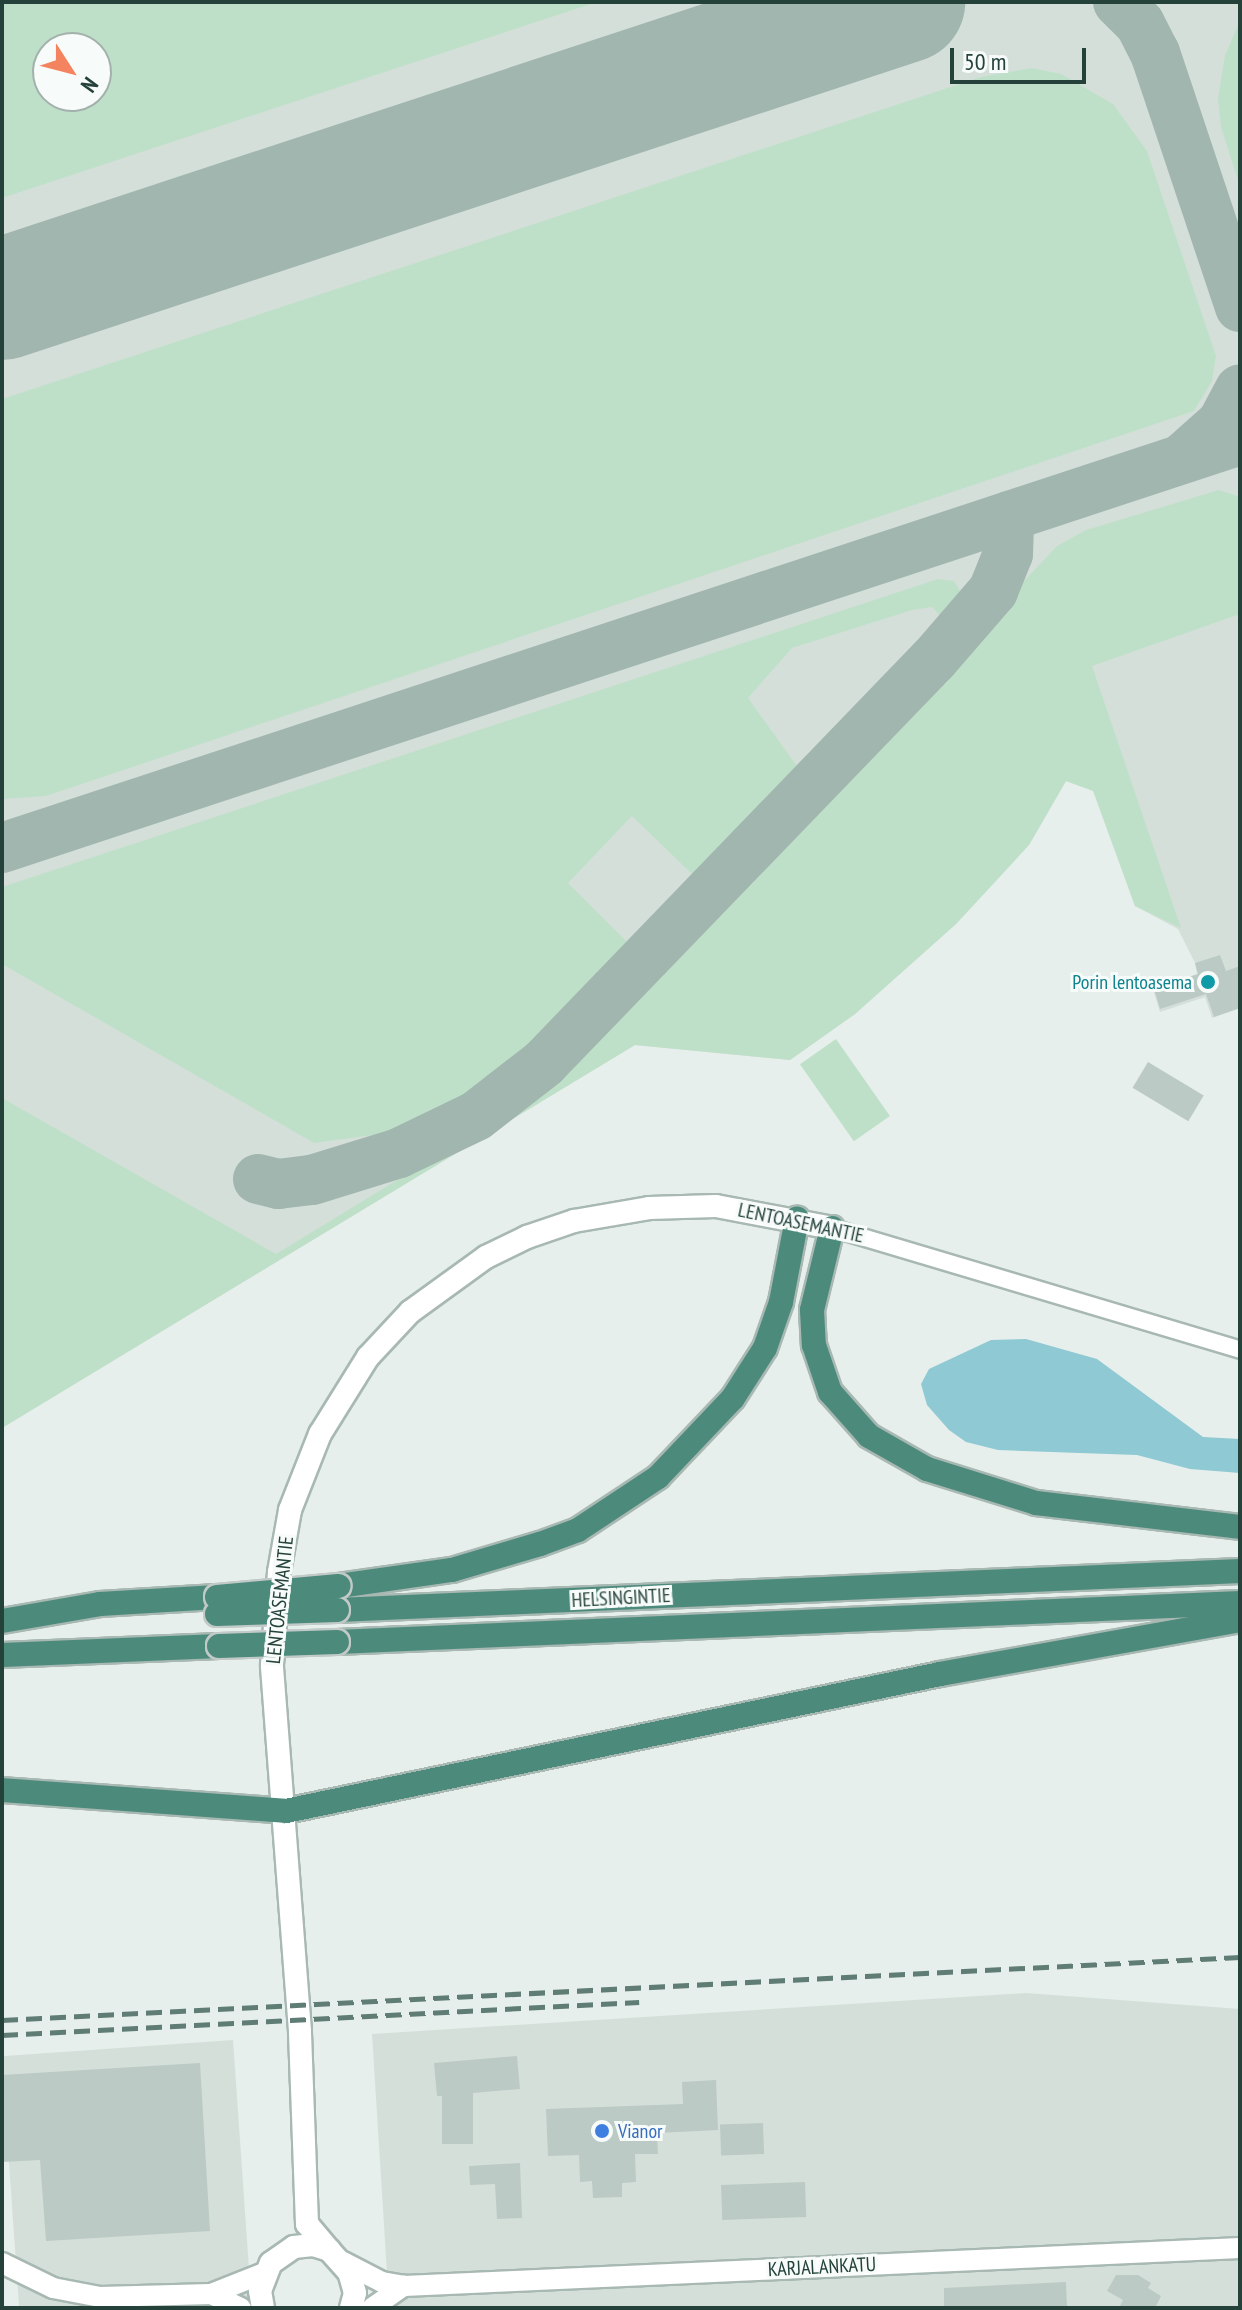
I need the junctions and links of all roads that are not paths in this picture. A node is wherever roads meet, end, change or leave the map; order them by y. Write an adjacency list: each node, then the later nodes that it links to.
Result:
1 (797, 1219): 2 (main road, LENTOASEMANTIE); 7 (highway, bridge); 12 (main road, LENTOASEMANTIE)
2 (832, 1228): 3 (street, LENTOASEMANTIE); 4 (highway)
3 (1240, 1350)
4 (1240, 1527)
5 (1240, 1571): 7 (highway, HELSINGINTIE, bridge)
6 (1240, 1603): 10 (highway, HELSINGINTIE, bridge)
7 (217, 1605): 9 (highway, HELSINGINTIE)
8 (1240, 1620): 12 (highway)
9 (2, 1622)
10 (2, 1655)
11 (2, 1790): 12 (highway)
12 (286, 1811): 13 (main road, LENTOASEMANTIE)
13 (307, 2224): 15 (main road); 16 (main road)
14 (1240, 2248): 19 (street, KARJALANKATU)
15 (280, 2254): 16 (main road); 18 (main road)
16 (336, 2256): 19 (street, KARJALANKATU); 23 (main road)
17 (2, 2263): 20 (street)
18 (264, 2273): 20 (street); 22 (main road)
19 (404, 2286): 24 (street)
20 (211, 2294): 21 (street)
21 (241, 2308)
22 (263, 2308)
23 (351, 2308)
24 (372, 2308)

